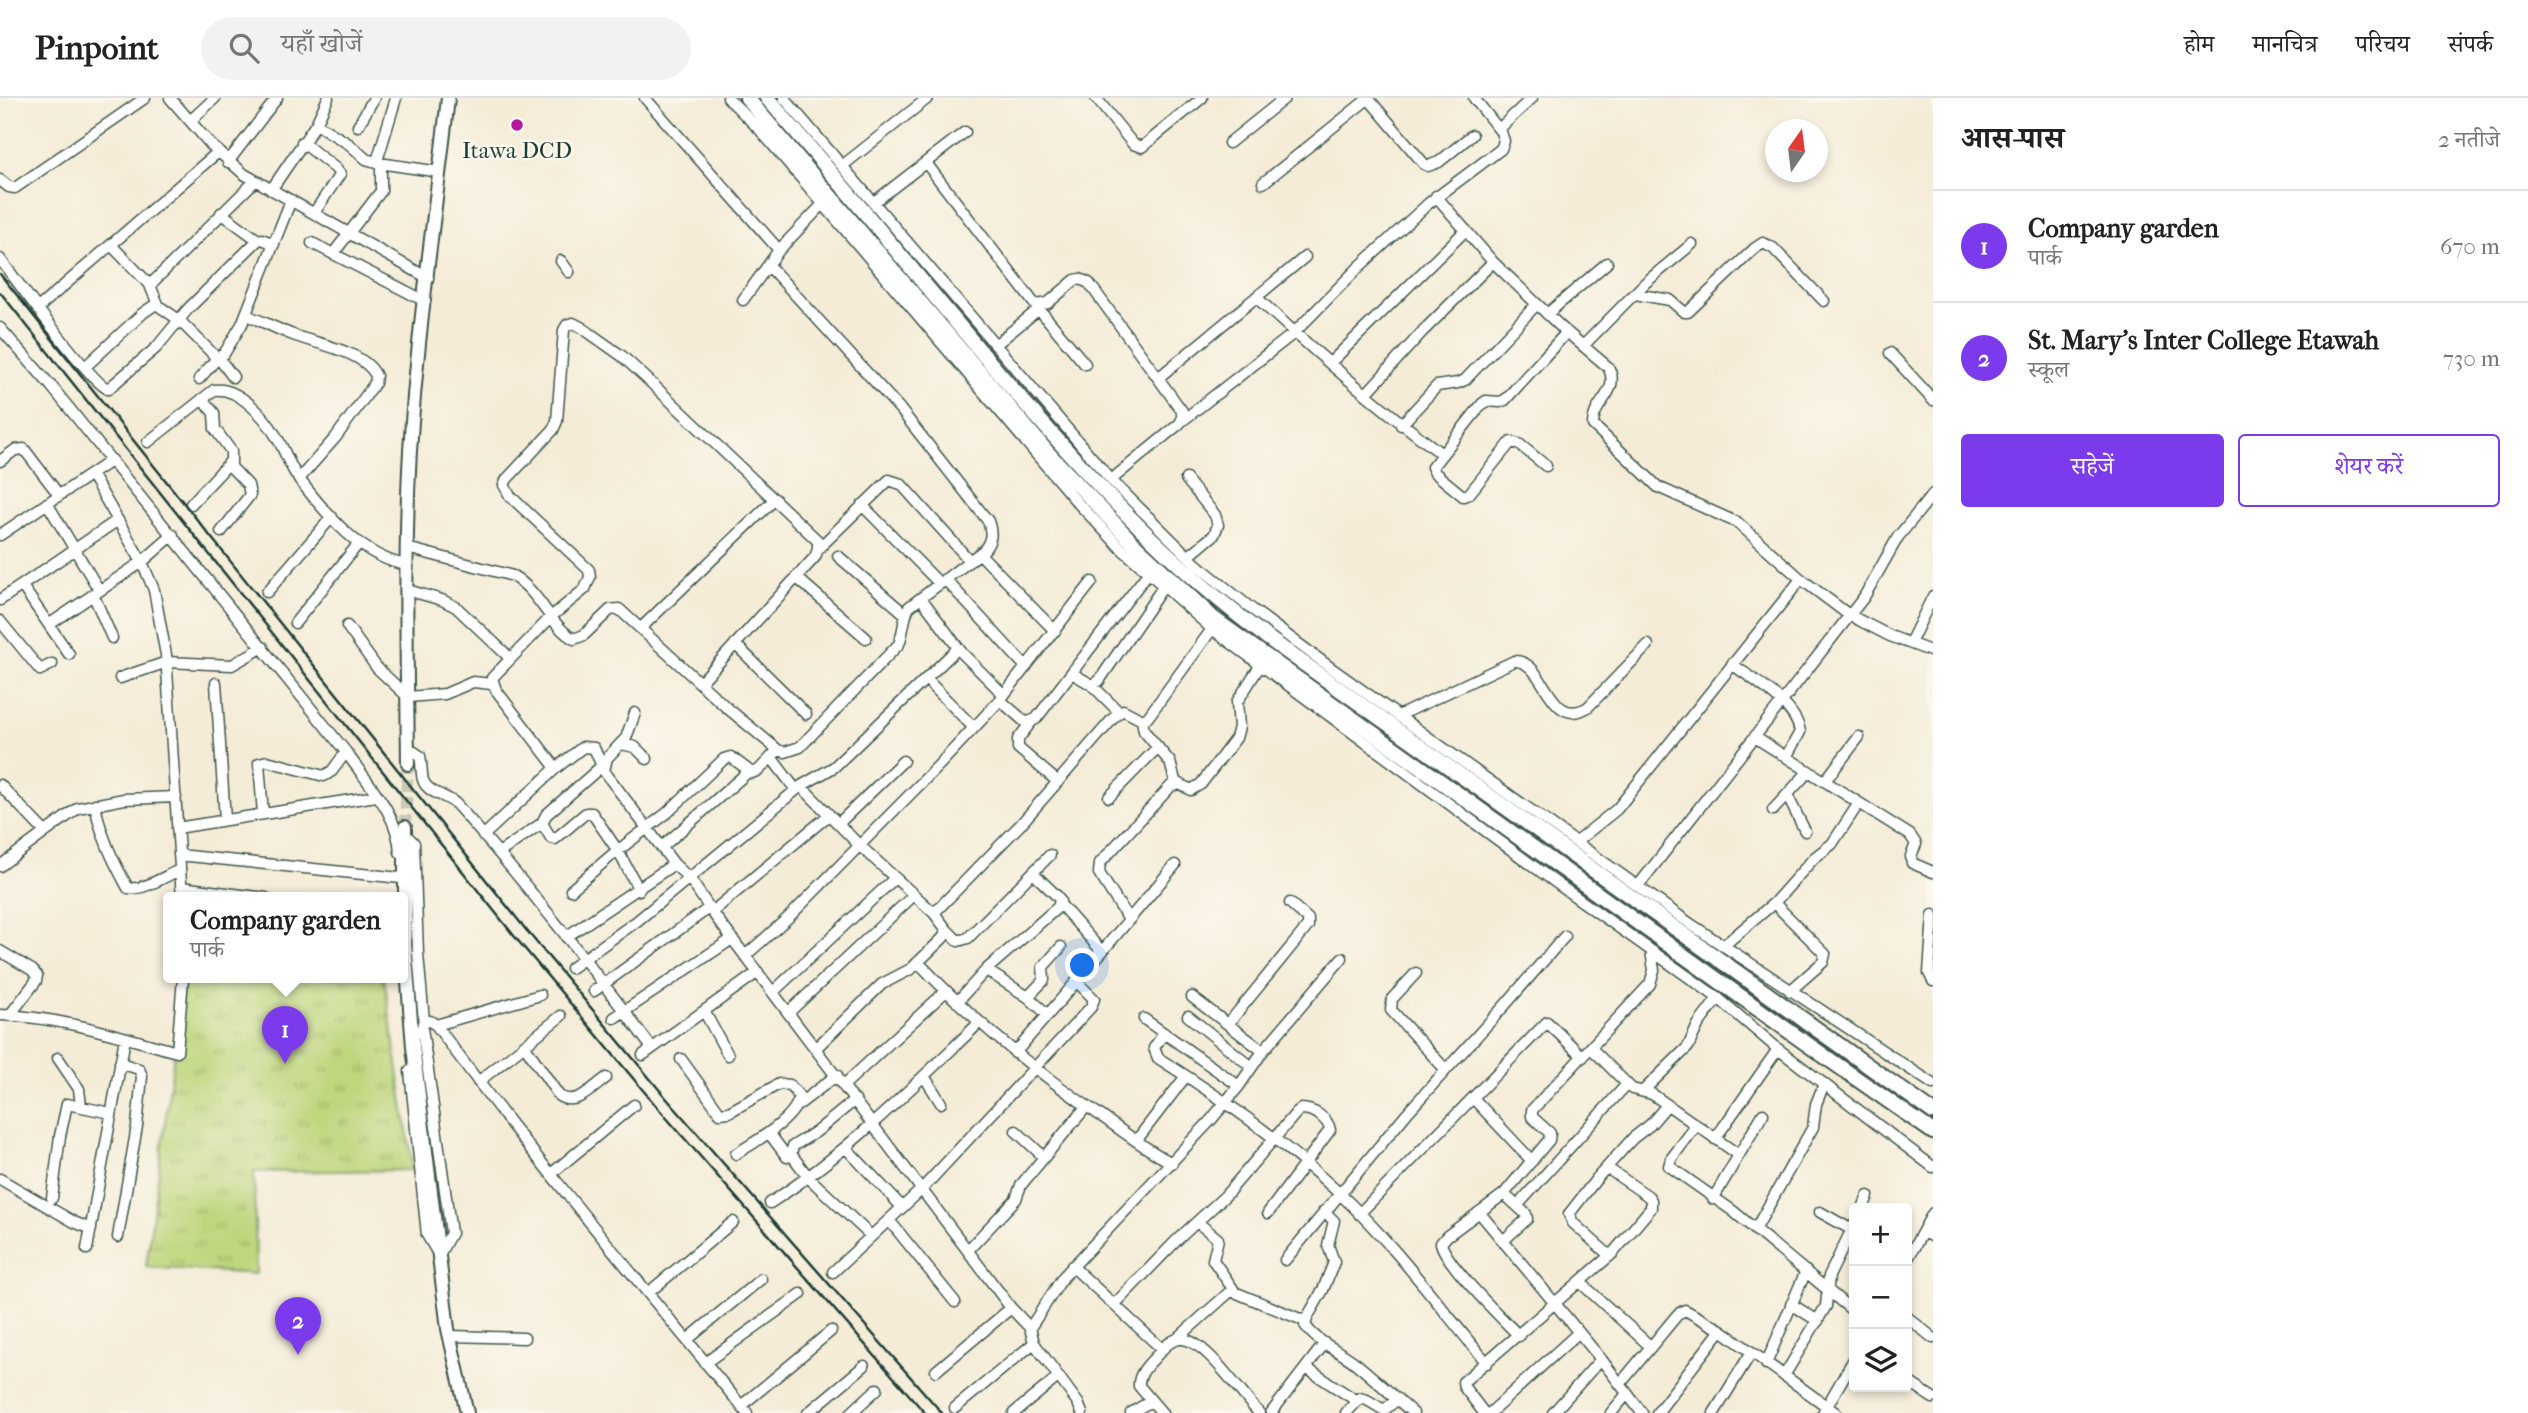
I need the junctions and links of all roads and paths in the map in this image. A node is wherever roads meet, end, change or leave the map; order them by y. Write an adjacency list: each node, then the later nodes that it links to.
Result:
1 (145, 98): 37 (street)
2 (170, 98): 23 (street)
3 (215, 98): 23 (street)
4 (277, 98): 32 (street)
5 (328, 98): 24 (street)
6 (374, 98): 25 (street)
7 (396, 98): 33 (street)
8 (448, 98): 36 (main road)
9 (645, 98): 54 (street)
10 (728, 98): 43 (street)
11 (737, 98): 22 (highway)
12 (747, 98): 22 (highway)
13 (767, 98): 333 (highway)
14 (784, 98): 35 (street)
15 (928, 98): 35 (street)
16 (1096, 98): 17 (street)
17 (1202, 98)
18 (1285, 98): 30 (street)
19 (1369, 98): 28 (street); 39 (street)
20 (1474, 98): 26 (street)
21 (1532, 98): 26 (street)
22 (765, 118): 338 (highway)
23 (191, 120): 31 (street)
24 (316, 124): 29 (street); 33 (street)
25 (358, 126)
26 (1499, 129): 41 (street)
27 (965, 132): 34 (street)
28 (1472, 135)
29 (302, 142): 40 (street); 45 (street)
30 (1229, 143)
31 (218, 152): 32 (street); 53 (street)
32 (228, 162): 38 (street)
33 (380, 163): 36 (street); 48 (street)
34 (926, 163): 44 (street); 72 (street)
35 (842, 166): 44 (street)
36 (440, 172): 63 (main road)
37 (0, 180)
38 (255, 181): 40 (street); 46 (street)
39 (1263, 183)
40 (271, 190): 42 (street)
41 (1436, 197): 47 (street); 79 (street)
42 (291, 201): 45 (street); 51 (street)
43 (823, 204): 54 (street); 126 (street)
44 (873, 204): 80 (street)
45 (312, 212): 48 (street)
46 (221, 213): 49 (street); 64 (street)
47 (1466, 230): 59 (street); 84 (street)
48 (348, 234): 55 (street); 63 (street)
49 (258, 240): 51 (street); 76 (street)
50 (312, 243): 55 (street)
51 (274, 244): 75 (street)
52 (1692, 244): 65 (street)
53 (111, 245): 64 (street); 73 (street)
54 (779, 250): 61 (street)
55 (333, 254): 68 (street)
56 (1305, 257): 66 (street)
57 (0, 259): 73 (street)
58 (561, 261): 62 (street)
59 (1493, 262): 71 (street); 90 (street)
60 (1607, 263): 74 (street)
61 (768, 265): 67 (street); 120 (street)
62 (569, 272)
63 (428, 278): 68 (main road)
64 (151, 286): 70 (street)
65 (1635, 294): 69 (street); 81 (street)
66 (1256, 297): 79 (street); 88 (street)
67 (743, 300)
68 (425, 301): 117 (main road)
69 (1824, 301)
70 (158, 304): 76 (street); 86 (street)
71 (1537, 304): 74 (street); 94 (street)
72 (1036, 305): 80 (street); 85 (street); 88 (street)
73 (38, 308): 86 (street)
74 (1547, 314): 78 (street)
75 (246, 315): 83 (street); 102 (street)
76 (179, 320): 83 (street); 86 (street)
77 (0, 328): 97 (street)
78 (1567, 332): 81 (street); 96 (street)
79 (1294, 333): 84 (street); 93 (street)
80 (995, 345): 104 (street)
81 (1583, 346): 128 (street)
82 (1890, 353): 92 (street)
83 (215, 358): 87 (street); 89 (street)
84 (1330, 363): 90 (street)
85 (1085, 364)
86 (85, 367)
87 (233, 377)
88 (1158, 377): 93 (street)
89 (199, 379)
90 (1366, 394): 94 (street)
91 (202, 399): 95 (street); 99 (street); 102 (street)
92 (1933, 400)
93 (1182, 421): 104 (street)
94 (1401, 425): 96 (street)
95 (148, 442)
96 (1442, 454): 100 (street)
97 (112, 460): 101 (street); 115 (street)
98 (0, 461): 106 (street)
99 (230, 461): 109 (street); 113 (street)
100 (1546, 466)
101 (91, 474): 106 (street); 112 (street)
102 (299, 479): 111 (street)
103 (1185, 479): 122 (street)
104 (1111, 480): 122 (street)
105 (1933, 494): 140 (street)
106 (59, 495): 108 (street)
107 (775, 499): 118 (street); 141 (street); 146 (street)
108 (47, 503): 114 (street); 119 (street)
109 (191, 504)
110 (862, 505): 118 (street); 123 (street); 129 (street)
111 (332, 517): 116 (street); 135 (street)
112 (118, 520): 119 (street); 124 (street)
113 (220, 532)
114 (0, 535)
115 (173, 535): 124 (street); 154 (street)
116 (359, 543): 125 (street); 143 (street)
117 (407, 548): 125 (main road); 141 (street)
118 (818, 549): 127 (street)
119 (74, 550): 131 (street); 134 (street)
120 (979, 554): 123 (street); 148 (street)
121 (838, 556): 139 (street)
122 (1189, 556): 177 (street)
123 (970, 561): 129 (street)
124 (142, 562): 134 (street); 159 (street)
125 (407, 565): 133 (main road)
126 (1148, 573): 132 (street); 164 (street)
127 (796, 577): 149 (street); 152 (street)
128 (1801, 579): 140 (street); 162 (street)
129 (943, 581): 137 (street); 163 (street)
130 (1092, 582): 148 (street)
131 (22, 586): 138 (street); 144 (street)
132 (1163, 587): 147 (street); 170 (street)
133 (407, 590): 158 (street); 171 (main road)
134 (96, 592): 144 (street); 150 (street)
135 (267, 592)
136 (1933, 596): 151 (street)
137 (921, 598): 139 (street); 155 (street)
138 (0, 600)
139 (905, 614): 187 (street)
140 (1849, 615): 151 (street); 173 (street)
141 (552, 617): 146 (street); 158 (street)
142 (0, 621): 160 (street)
143 (296, 623)
144 (50, 624): 157 (street)
145 (347, 626): 171 (street)
146 (641, 628): 168 (street)
147 (1212, 629): 161 (street); 178 (street)
148 (1055, 631): 163 (street)
149 (866, 638)
150 (112, 639)
151 (1910, 643): 156 (street)
152 (735, 645): 168 (street); 176 (street)
153 (1648, 645): 177 (street)
154 (262, 647): 159 (street); 186 (street)
155 (958, 648): 166 (street); 172 (street)
156 (1933, 652)
157 (69, 654)
158 (510, 658): 169 (street)
159 (167, 662): 165 (street); 203 (street)
160 (52, 664)
161 (1261, 664): 198 (street); 256 (street)
162 (1732, 664): 173 (street); 219 (street)
163 (1026, 667): 172 (street)
164 (1072, 673): 170 (street); 179 (street)
165 (120, 678)
166 (926, 679): 180 (street); 200 (street)
167 (216, 683): 210 (street)
168 (700, 683): 187 (street)
169 (492, 684): 171 (street); 193 (street)
170 (1092, 685): 174 (street)
171 (408, 697): 185 (main road)
172 (1002, 698): 179 (street); 180 (street)
173 (1783, 703): 182 (street); 188 (street)
174 (1119, 712): 178 (street); 197 (street)
175 (635, 713): 183 (street)
176 (806, 714)
177 (1398, 716): 219 (street)
178 (1142, 720): 184 (street)
179 (1032, 721): 197 (street)
180 (974, 728): 220 (street)
181 (1859, 737): 196 (street)
182 (1756, 738): 188 (street); 235 (street)
183 (621, 744): 189 (street); 192 (street)
184 (1157, 747): 198 (street); 204 (street)
185 (408, 748): 191 (main road); 218 (street)
186 (346, 752): 202 (street); 208 (street)
187 (774, 753): 195 (street); 200 (street)
188 (1786, 757): 194 (street)
189 (647, 759)
190 (903, 761): 212 (street)
191 (408, 764)
192 (603, 765): 193 (street); 211 (street); 214 (street)
193 (556, 768): 218 (street)
194 (1809, 771): 196 (street); 201 (street)
195 (748, 772): 214 (street); 221 (street)
196 (1825, 781): 205 (street)
197 (1058, 782): 246 (street)
198 (1175, 784): 248 (street)
199 (0, 785): 217 (street)
200 (798, 788): 209 (street); 233 (street)
201 (1787, 795): 207 (street); 216 (street)
202 (376, 796): 208 (street); 232 (street)
203 (176, 797): 206 (street); 213 (street)
204 (1109, 797)
205 (1859, 803): 230 (street); 243 (street)
206 (95, 804): 217 (street); 229 (street)
207 (1773, 810)
208 (263, 814): 210 (street)
209 (829, 815): 212 (street); 245 (street)
210 (225, 820): 213 (street)
211 (542, 822): 222 (street); 223 (street)
212 (838, 824): 220 (street)
213 (177, 828): 224 (street)
214 (649, 829): 221 (street); 222 (street)
215 (405, 830): 240 (main road); 290 (street)
216 (1805, 831)
217 (45, 832): 228 (street)
218 (484, 836): 223 (street)
219 (1576, 842): 235 (street)
220 (859, 845): 234 (street); 258 (street)
221 (662, 847): 226 (street)
222 (618, 851): 236 (street); 237 (street)
223 (499, 853): 251 (street)
224 (179, 855): 229 (street); 232 (street)
225 (1050, 855): 231 (street)
226 (674, 864): 233 (street); 237 (street)
227 (1175, 865): 248 (street)
228 (0, 866)
229 (180, 870): 238 (street)
230 (1933, 872)
231 (1032, 873): 244 (street); 249 (street)
232 (401, 878): 239 (street)
233 (690, 879): 245 (street); 259 (street)
234 (894, 879): 241 (street); 275 (street)
235 (1638, 886): 253 (street)
236 (571, 890)
237 (639, 890): 251 (street)
238 (182, 892)
239 (401, 892)
240 (406, 892)
241 (913, 896): 246 (street); 283 (street)
242 (1290, 903): 292 (street)
243 (1774, 903): 253 (street); 274 (street)
244 (1060, 904): 257 (street); 263 (street)
245 (711, 910): 252 (street); 267 (street)
246 (934, 914): 249 (street)
247 (1933, 915): 266 (street)
248 (1129, 920): 257 (street)
249 (947, 930): 261 (street)
250 (1564, 936): 311 (street)
251 (566, 937): 259 (street)
252 (732, 939): 258 (street); 281 (street)
253 (1723, 946): 274 (street)
254 (1060, 947): 277 (street)
255 (0, 951): 284 (street)
256 (1651, 951): 279 (street); 299 (street)
257 (1100, 954): 268 (street)
258 (746, 956): 264 (street)
259 (584, 958): 262 (street); 267 (street)
260 (1342, 958): 301 (street)
261 (918, 962): 273 (street); 298 (street)
262 (571, 968)
263 (986, 970): 277 (street); 280 (street)
264 (758, 972): 275 (street); 282 (street)
265 (1416, 973): 311 (street)
266 (1933, 981)
267 (603, 982): 272 (street); 281 (street)
268 (1077, 982): 285 (street); 310 (street)
269 (183, 983): 295 (street)
270 (402, 983): 387 (street)
271 (407, 983): 387 (main road)
272 (594, 991)
273 (946, 991): 280 (street); 320 (street)
274 (1790, 991): 319 (street)
275 (773, 992): 283 (street)
276 (540, 995): 293 (street)
277 (1028, 997): 285 (street)
278 (1192, 997): 292 (street)
279 (1718, 998): 300 (street); 322 (street)
280 (957, 1002): 291 (street)
281 (625, 1011): 288 (street); 297 (street)
282 (704, 1011): 297 (street); 304 (street)
283 (788, 1013): 298 (street)
284 (5, 1015): 295 (street)
285 (1048, 1015): 302 (street)
286 (561, 1016): 296 (street)
287 (1188, 1016): 309 (street)
288 (614, 1018)
289 (1144, 1019): 294 (street)
290 (424, 1021): 293 (street); 387 (street)
291 (979, 1023): 302 (street); 313 (street)
292 (1228, 1024): 301 (street)
293 (436, 1025): 316 (street)
294 (1164, 1033): 314 (street); 321 (street)
295 (125, 1038): 308 (street)
296 (525, 1046): 315 (street); 316 (street)
297 (652, 1048): 303 (street)
298 (816, 1048): 312 (street)
299 (1591, 1048): 305 (street); 317 (street)
300 (1778, 1049): 318 (street); 341 (street)
301 (1263, 1051): 309 (street)
302 (1015, 1053): 310 (street)
303 (643, 1055)
304 (728, 1055)
305 (1583, 1057): 323 (street); 348 (street)
306 (58, 1058): 330 (street)
307 (681, 1059): 328 (street)
308 (120, 1063): 332 (street); 381 (street)
309 (1252, 1067): 321 (street)
310 (1034, 1068): 331 (street); 356 (street)
311 (1446, 1070): 357 (street)
312 (837, 1076): 320 (street); 328 (street)
313 (924, 1076): 326 (street); 335 (street)
314 (1186, 1076): 325 (street); 342 (street)
315 (606, 1078)
316 (478, 1082): 353 (street)
317 (1627, 1084): 322 (street); 364 (street)
318 (1824, 1084): 351 (street); 377 (street)
319 (1933, 1084)
320 (844, 1085): 324 (street)
321 (1239, 1086): 325 (street)
322 (1643, 1091): 329 (street)
323 (1473, 1098): 348 (street); 371 (street)
324 (855, 1100): 335 (street); 354 (street)
325 (1226, 1101): 340 (street); 349 (street)
326 (941, 1103)
327 (634, 1105): 353 (street)
328 (798, 1105): 339 (street)
329 (1667, 1105): 336 (street); 352 (street)
330 (81, 1106): 332 (street); 360 (street)
331 (1086, 1107): 342 (street); 347 (street)
332 (111, 1112): 376 (street)
333 (1933, 1112)
334 (1763, 1114): 345 (street)
335 (873, 1122): 343 (street); 356 (street)
336 (1696, 1126): 341 (street); 361 (street)
337 (1016, 1131): 347 (street)
338 (1933, 1132)
339 (769, 1133): 344 (street); 346 (street)
340 (1275, 1139): 350 (street); 350 (street); 374 (street)
341 (1714, 1139): 345 (street)
342 (1136, 1141): 349 (street)
343 (846, 1148): 354 (street); 365 (street)
344 (736, 1154)
345 (1739, 1156): 361 (street)
346 (787, 1157)
347 (1044, 1157): 385 (street)
348 (1532, 1161): 358 (street)
349 (1172, 1163): 390 (street)
350 (1304, 1164): 357 (street); 369 (street)
351 (1933, 1167)
352 (1607, 1168): 388 (street); 388 (street)
353 (551, 1174): 397 (street)
354 (809, 1178): 362 (street); 379 (street)
355 (0, 1179): 376 (street)
356 (922, 1189): 365 (street); 385 (street)
357 (1339, 1193): 366 (street); 371 (street)
358 (1504, 1194): 364 (street); 367 (street)
359 (1868, 1196): 363 (street)
360 (52, 1198)
361 (1713, 1199): 377 (street)
362 (770, 1203)
363 (1865, 1203)
364 (1517, 1206): 383 (street)
365 (902, 1207): 372 (street)
366 (1324, 1211): 389 (street); 405 (street)
367 (1479, 1212): 383 (street); 413 (street)
368 (1820, 1212): 375 (street)
369 (1268, 1213)
370 (1933, 1213): 378 (street)
371 (1359, 1214): 425 (street)
372 (889, 1220): 379 (street); 399 (street)
373 (733, 1222): 397 (street)
374 (1197, 1222): 395 (street); 402 (street)
375 (1849, 1227)
376 (91, 1229): 384 (street)
377 (1755, 1230): 391 (street)
378 (1923, 1232): 382 (street); 386 (street)
379 (871, 1236): 392 (street)
380 (1849, 1236): 396 (street)
381 (118, 1237)
382 (1933, 1237)
383 (1504, 1240): 400 (street)
384 (87, 1249)
385 (969, 1250): 403 (street)
386 (1912, 1251)
387 (439, 1255): 412 (main road)
388 (1610, 1256): 394 (street)
389 (1284, 1259)
390 (1072, 1266): 402 (street); 408 (street)
391 (1806, 1271): 396 (street); 401 (street)
392 (832, 1272)
393 (761, 1279): 417 (street)
394 (1580, 1282): 400 (street); 420 (street)
395 (1232, 1291): 405 (street); 416 (street)
396 (1828, 1291): 404 (street); 406 (street)
397 (648, 1293): 417 (street)
398 (801, 1294): 424 (street)
399 (955, 1302)
400 (1555, 1304): 411 (street); 413 (street)
401 (1791, 1304): 406 (street); 426 (street)
402 (1114, 1305): 421 (street)
403 (1012, 1308): 408 (street); 430 (street)
404 (1849, 1308)
405 (1305, 1321): 419 (street)
406 (1818, 1321): 432 (street)
407 (1912, 1321): 415 (street)
408 (1030, 1328): 418 (street)
409 (1721, 1330): 420 (street); 422 (street); 460 (street)
410 (831, 1331): 442 (street)
411 (1579, 1332): 423 (street); 456 (street)
412 (449, 1336): 414 (street); 444 (main road)
413 (1519, 1336): 425 (street)
414 (524, 1338)
415 (1933, 1338)
416 (1177, 1339): 421 (street); 451 (street)
417 (687, 1340): 424 (street)
418 (1034, 1343): 431 (street); 441 (street)
419 (1324, 1344): 428 (street); 438 (street)
420 (1651, 1347): 433 (street)
421 (1162, 1349): 439 (street)
422 (1751, 1353): 426 (street); 461 (street)
423 (1601, 1359): 433 (street); 457 (street)
424 (705, 1363): 442 (street)
425 (1487, 1363): 455 (street)
426 (1766, 1364): 432 (street)
427 (864, 1366): 445 (street)
428 (1306, 1368): 440 (street); 452 (street)
429 (1849, 1368): 443 (street)
430 (936, 1371)
431 (1058, 1377): 447 (street); 448 (street)
432 (1784, 1377): 443 (street)
433 (1620, 1384): 436 (street)
434 (1912, 1384): 437 (street)
435 (877, 1389): 446 (street)
436 (1627, 1394): 458 (street); 459 (street)
437 (1933, 1398)
438 (1398, 1399): 440 (street); 454 (street)
439 (1151, 1401): 449 (street); 450 (street)
440 (1357, 1401): 453 (street)
441 (955, 1408)
442 (744, 1409)
443 (1825, 1409): 462 (street)
444 (467, 1413)
445 (808, 1413)
446 (851, 1413)
447 (1014, 1413)
448 (1082, 1413)
449 (1131, 1413)
450 (1161, 1413)
451 (1259, 1413)
452 (1271, 1413)
453 (1346, 1413)
454 (1413, 1413)
455 (1484, 1413)
456 (1490, 1413)
457 (1553, 1413)
458 (1611, 1413)
459 (1642, 1413)
460 (1657, 1413)
461 (1714, 1413)
462 (1836, 1413)

